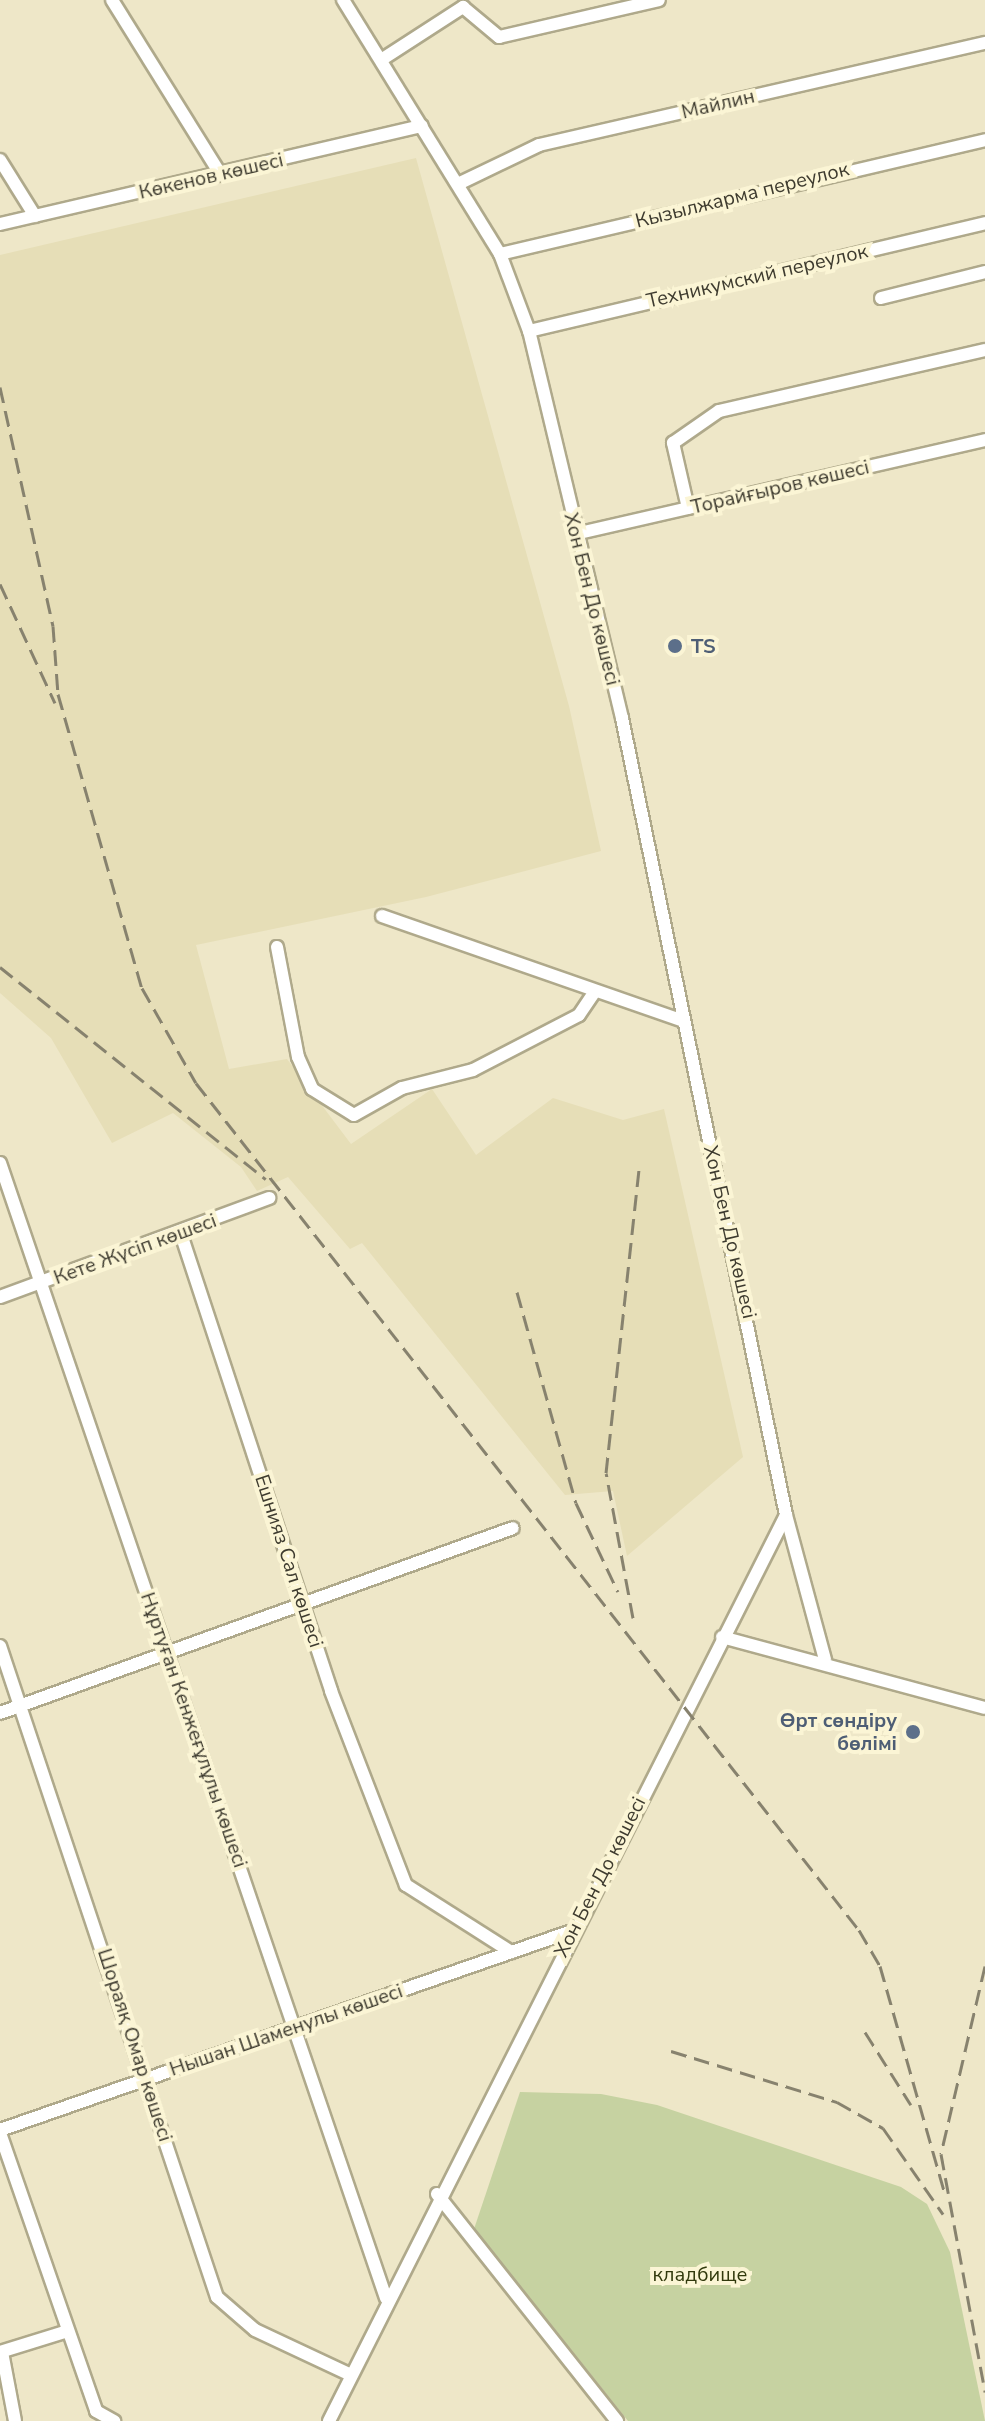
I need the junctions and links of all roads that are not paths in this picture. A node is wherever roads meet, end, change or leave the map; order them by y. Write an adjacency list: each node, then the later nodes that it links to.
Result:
1 (112, 0): 9 (street)
2 (343, 0): 5 (street, Хон Бен До көшесі)
3 (659, 0): 5 (street)
4 (985, 43): 10 (street, Майлин)
5 (381, 60): 6 (street, Хон Бен До көшесі)
6 (422, 126): 9 (street, Көкенов көшесі); 10 (street, Хон Бен До көшесі)
7 (985, 140): 14 (street, Кызылжарма переулок)
8 (0, 160): 11 (street)
9 (221, 175): 11 (street, Көкенов көшесі)
10 (458, 184): 14 (street, Хон Бен До көшесі)
11 (35, 216): 13 (street, Көкенов көшесі)
12 (985, 223): 17 (street, Техникумский переулок)
13 (0, 224)
14 (500, 254): 17 (street, Хон Бен До көшесі)
15 (985, 272): 16 (street)
16 (881, 298)
17 (529, 331): 21 (street, Хон Бен До көшесі)
18 (985, 350): 20 (street)
19 (985, 440): 20 (street, Торайғыров көшесі)
20 (688, 508): 21 (street, Торайғыров көшесі)
21 (575, 534): 25 (street, Хон Бен До көшесі)
22 (382, 916): 24 (street)
23 (277, 947): 24 (street)
24 (594, 993): 25 (street)
25 (683, 1021): 31 (street, Хон Бен До көшесі)
26 (0, 1163): 29 (street, Нұртуған Кенжеғұлұлы көшесі)
27 (269, 1198): 28 (street, Кете Жүсіп көшесі)
28 (181, 1234): 29 (street, Кете Жүсіп көшесі); 33 (street, Ешнияз Сал көшесі)
29 (42, 1283): 30 (street, Кете Жүсіп көшесі); 36 (street, Нұртуған Кенжеғұлұлы көшесі)
30 (0, 1297)
31 (786, 1515): 34 (street, Хон Бен До көшесі); 37 (street)
32 (513, 1528): 33 (street)
33 (304, 1607): 36 (street); 42 (street, Ешнияз Сал көшесі)
34 (722, 1637): 37 (street); 41 (street, Хон Бен До көшесі)
35 (0, 1646): 38 (street, Шораяқ Омар көшесі)
36 (169, 1658): 38 (street); 43 (street, Нұртуған Кенжеғұлұлы көшесі)
37 (825, 1660): 39 (street)
38 (22, 1706): 40 (street); 44 (street, Шораяқ Омар көшесі)
39 (985, 1708)
40 (0, 1713)
41 (572, 1931): 42 (street, Нышан Шаменулы көшесі); 46 (street, Хон Бен До көшесі)
42 (511, 1952): 43 (street, Нышан Шаменулы көшесі)
43 (295, 2027): 44 (street, Нышан Шаменулы көшесі); 47 (street, Нұртуған Кенжеғұлұлы көшесі)
44 (146, 2079): 45 (street, Нышан Шаменулы көшесі); 50 (street, Шораяқ Омар көшесі)
45 (0, 2131): 48 (street)
46 (437, 2194): 47 (street, Хон Бен До көшесі); 54 (street)
47 (386, 2298): 50 (street, Хон Бен До көшесі)
48 (68, 2331): 49 (street); 52 (street)
49 (1, 2352): 51 (street)
50 (351, 2375): 53 (street, Хон Бен До көшесі)
51 (15, 2421)
52 (114, 2421)
53 (329, 2421)
54 (617, 2421)

